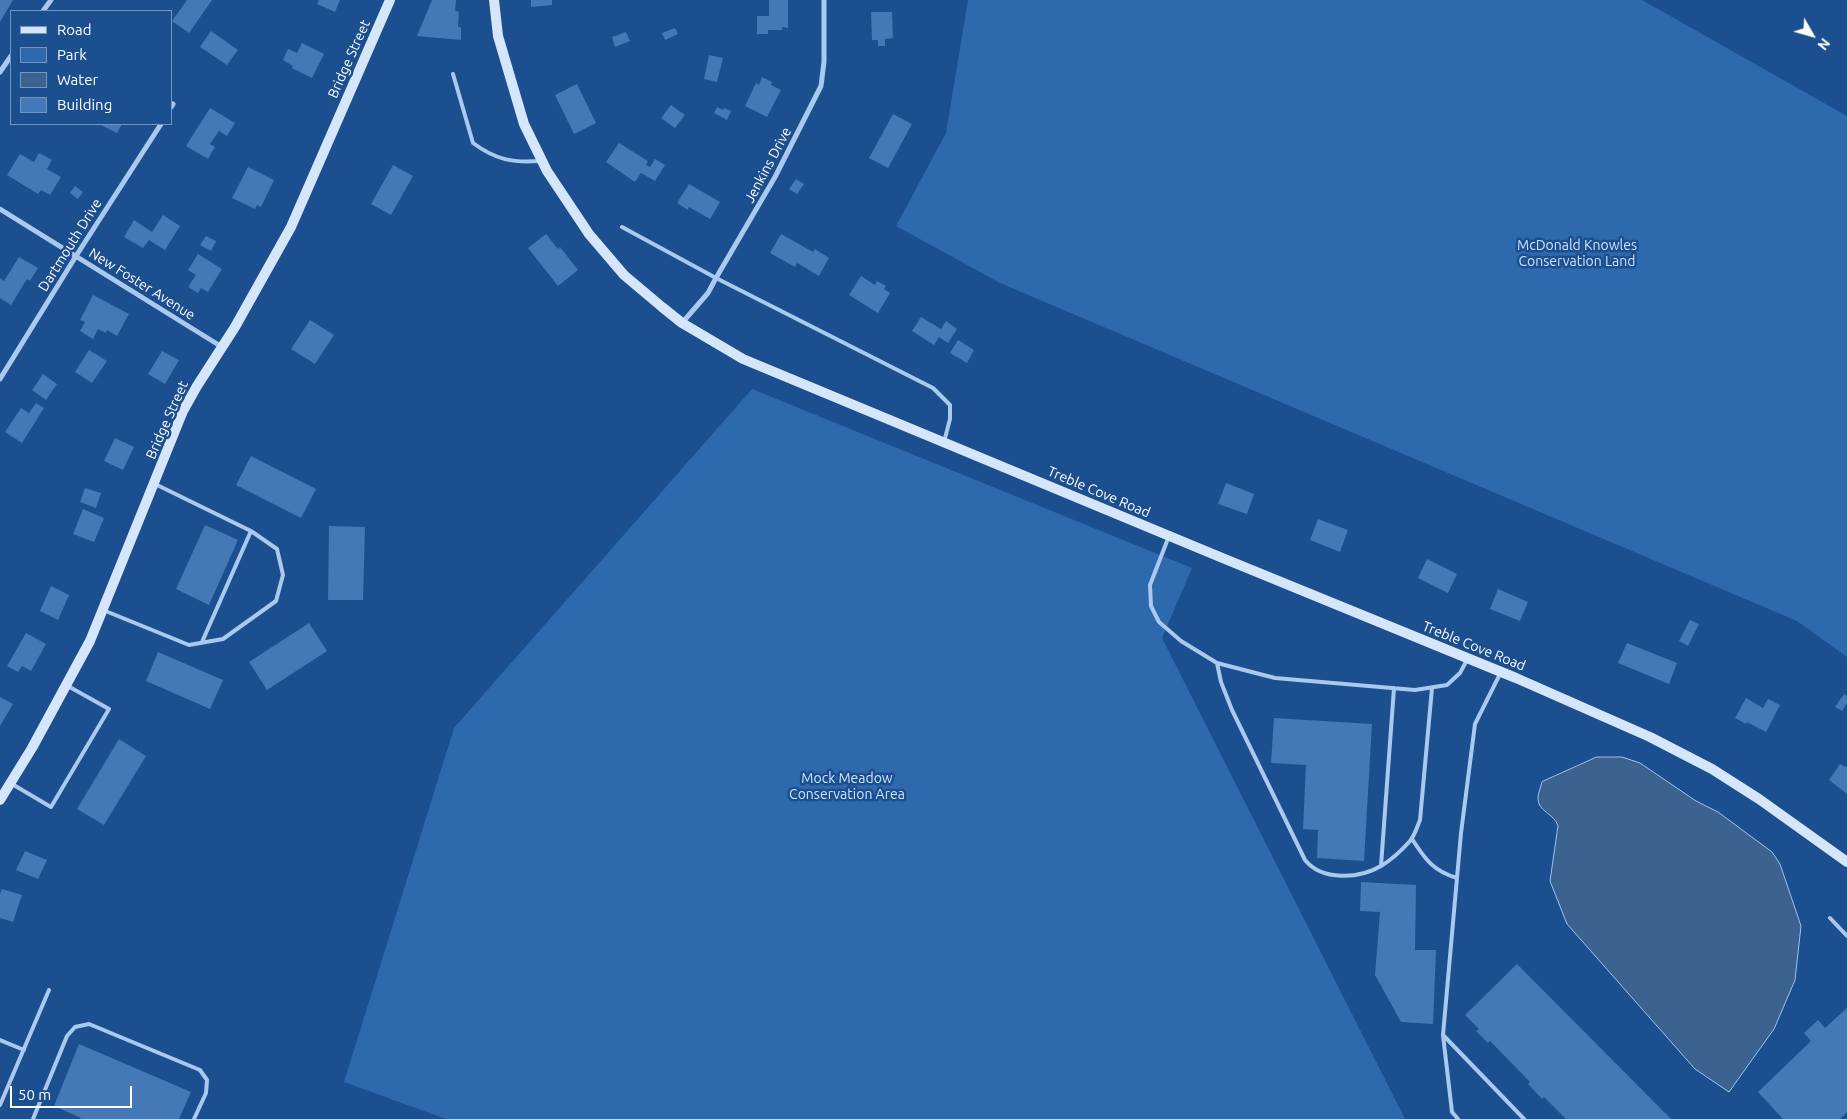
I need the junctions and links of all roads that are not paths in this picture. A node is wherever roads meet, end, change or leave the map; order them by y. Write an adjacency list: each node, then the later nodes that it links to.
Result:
1 (390, 0): 14 (main road, Bridge Street)
2 (494, 0): 8 (main road, Treble Cove Road)
3 (824, 0): 12 (street, Jenkins Drive)
4 (10, 57): 5 (street)
5 (0, 72)
6 (453, 74): 8 (lane)
7 (159, 125): 11 (street, Dartmouth Drive)
8 (542, 161): 13 (main road, Treble Cove Road)
9 (0, 209): 11 (street, New Foster Avenue)
10 (622, 227): 12 (lane)
11 (76, 256): 14 (street, New Foster Avenue); 15 (street, Dartmouth Drive)
12 (716, 278): 13 (street, Jenkins Drive); 16 (lane)
13 (682, 323): 16 (main road, Treble Cove Road)
14 (222, 347): 17 (main road, Bridge Street)
15 (0, 379)
16 (944, 442): 19 (main road, Treble Cove Road)
17 (155, 484): 18 (lane); 20 (main road, Bridge Street)
18 (251, 531): 21 (lane); 21 (lane)
19 (1169, 536): 22 (main road, Treble Cove Road); 23 (lane)
20 (103, 610): 21 (lane); 25 (main road, Bridge Street)
21 (202, 642)
22 (1468, 658): 24 (main road, Treble Cove Road); 27 (lane)
23 (1217, 663): 26 (lane); 32 (lane)
24 (1501, 672): 31 (main road, Treble Cove Road); 33 (lane)
25 (66, 684): 28 (main road, Bridge Street); 28 (lane)
26 (1394, 688): 27 (lane); 32 (lane)
27 (1432, 688): 30 (lane)
28 (10, 783): 29 (main road, Bridge Street)
29 (0, 800)
30 (1412, 839): 32 (lane); 33 (lane)
31 (1847, 862)
32 (1380, 866)
33 (1457, 878): 37 (lane)
34 (1830, 918): 35 (lane)
35 (1847, 936)
36 (49, 990): 39 (lane)
37 (1442, 1036): 43 (lane); 44 (lane)
38 (0, 1040): 39 (lane)
39 (24, 1050): 40 (lane)
40 (0, 1105)
41 (33, 1119): 42 (lane)
42 (194, 1119)
43 (1458, 1119)
44 (1524, 1119)

